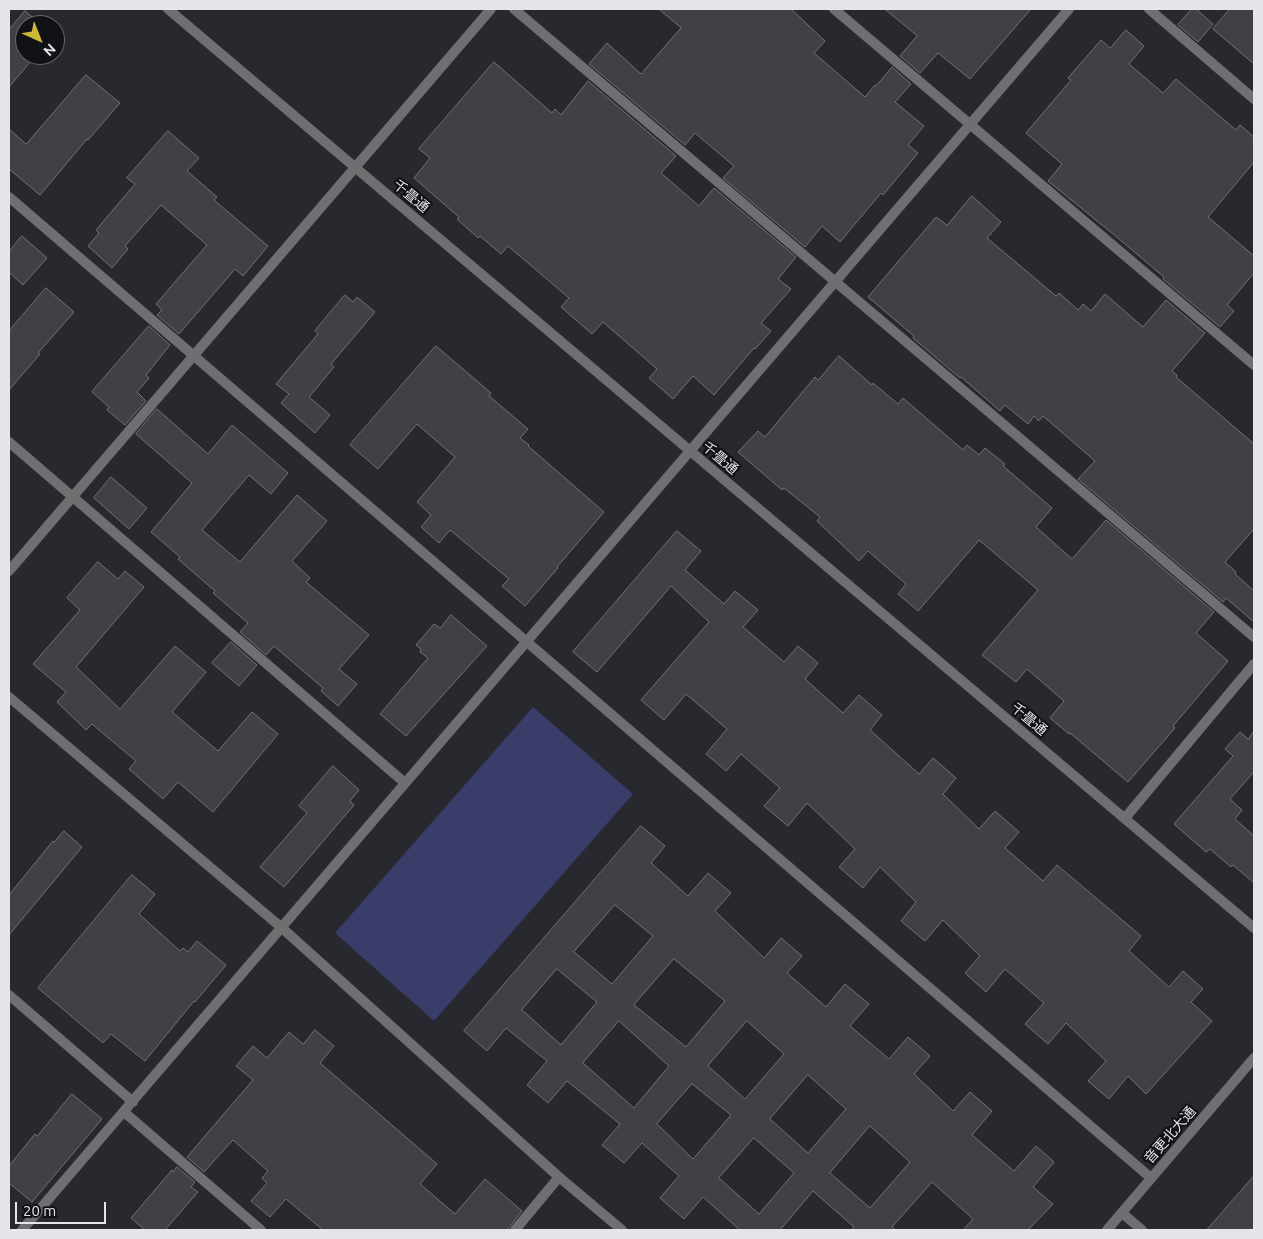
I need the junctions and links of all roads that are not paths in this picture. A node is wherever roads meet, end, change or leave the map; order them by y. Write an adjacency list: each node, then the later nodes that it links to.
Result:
1 (168, 9): 9 (street, 千畳通)
2 (491, 9): 9 (street)
3 (514, 9): 11 (street)
4 (834, 9): 8 (street)
5 (1069, 9): 8 (street)
6 (1149, 9): 7 (street)
7 (1254, 98)
8 (970, 124): 11 (street); 13 (street)
9 (356, 167): 12 (street); 15 (street, 千畳通)
10 (9, 198): 12 (street)
11 (835, 281): 15 (street); 18 (street)
12 (193, 356): 16 (street); 19 (street)
13 (1254, 365)
14 (9, 442): 16 (street)
15 (690, 450): 19 (street); 23 (street, 千畳通)
16 (73, 497): 17 (street); 22 (street)
17 (9, 571)
18 (1254, 637)
19 (527, 642): 22 (street); 31 (street)
20 (1254, 664): 23 (street)
21 (9, 697): 24 (street)
22 (405, 783): 24 (street)
23 (1125, 818): 25 (street, 千畳通)
24 (282, 928): 28 (street); 30 (street)
25 (1254, 928)
26 (9, 995): 28 (street)
27 (1254, 1058): 31 (street, 音更北大通)
28 (133, 1102): 29 (street)
29 (124, 1112): 33 (street); 34 (street)
30 (559, 1177): 35 (street); 36 (street)
31 (1151, 1178): 32 (street, 音更北大通)
32 (1122, 1213): 37 (street, 音更北大通); 38 (street)
33 (22, 1230)
34 (261, 1230)
35 (515, 1230)
36 (622, 1230)
37 (1107, 1230)
38 (1142, 1230)

